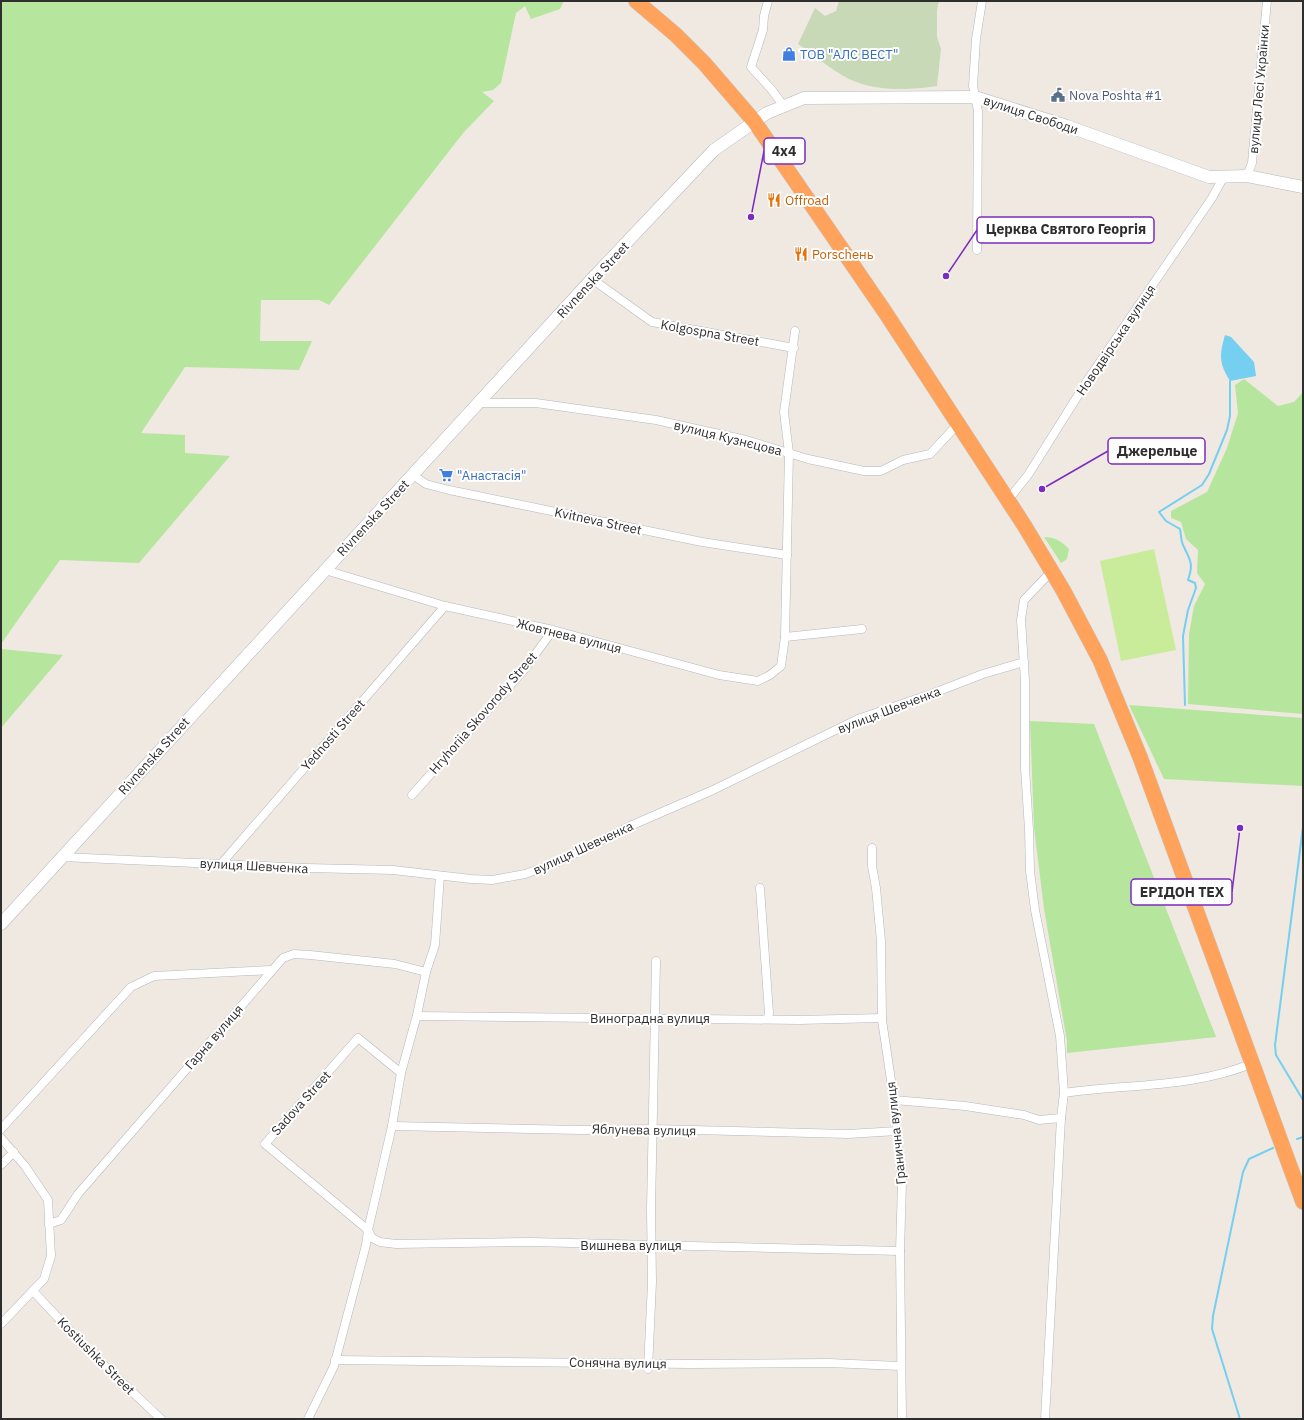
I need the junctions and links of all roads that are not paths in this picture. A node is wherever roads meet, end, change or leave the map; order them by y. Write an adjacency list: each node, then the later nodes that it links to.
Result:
1 (636, 1): 7 (highway)
2 (768, 1): 6 (street)
3 (982, 1): 5 (street)
4 (1267, 1): 8 (street, вулиця Лесі Українки)
5 (975, 97): 6 (main road, вулиця Свободи); 9 (main road, вулиця Свободи); 11 (street)
6 (783, 105): 7 (main road, вулиця Свободи)
7 (754, 121): 12 (main road, Rivnenska Street); 16 (highway)
8 (1247, 176): 9 (main road, вулиця Свободи); 10 (main road, вулиця Свободи)
9 (1223, 178): 19 (street, Новодвірська вулиця)
10 (1303, 187)
11 (977, 250)
12 (592, 279): 14 (street, Kolgospna Street); 15 (main road, Rivnenska Street)
13 (795, 331): 14 (street, Жовтнева вулиця)
14 (794, 348): 17 (street, Жовтнева вулиця)
15 (481, 403): 17 (street, вулиця Кузнєцова); 18 (main road, Rivnenska Street)
16 (958, 424): 17 (street, вулиця Кузнєцова); 19 (highway)
17 (789, 453): 20 (street, Жовтнева вулиця)
18 (413, 475): 20 (street, Kvitneva Street); 21 (main road, Rivnenska Street)
19 (1008, 500): 22 (highway)
20 (787, 555): 26 (street, Жовтнева вулиця)
21 (325, 570): 23 (street, Жовтнева вулиця); 30 (main road, Rivnenska Street)
22 (1052, 570): 27 (street); 42 (highway)
23 (445, 606): 25 (street, Жовтнева вулиця); 31 (street, Yednosti Street)
24 (862, 629): 26 (street)
25 (553, 630): 26 (street, Жовтнева вулиця); 28 (street, Hryhoriia Skovorody Street)
26 (786, 637)
27 (1024, 662): 32 (street, вулиця Шевченка); 44 (street)
28 (412, 795)
29 (872, 848): 40 (street, Гранична вулиця)
30 (62, 857): 31 (street, вулиця Шевченка); 34 (main road, Rivnenska Street)
31 (221, 864): 32 (street, вулиця Шевченка)
32 (440, 876): 37 (street)
33 (760, 888): 41 (street)
34 (1, 924)
35 (656, 961): 39 (street)
36 (271, 970): 37 (street, Гарна вулиця); 48 (street); 56 (street, Гарна вулиця)
37 (426, 972): 38 (street)
38 (417, 1016): 39 (street, Виноградна вулиця); 43 (street)
39 (655, 1018): 41 (street, Виноградна вулиця); 49 (street)
40 (882, 1018): 41 (street, Виноградна вулиця); 45 (street, Гранична вулиця)
41 (768, 1019)
42 (1253, 1064): 44 (street); 54 (highway)
43 (401, 1074): 47 (street); 57 (street, Sadova Street)
44 (1064, 1093): 46 (street)
45 (894, 1100): 46 (street); 50 (street, Гранична вулиця)
46 (1061, 1118): 68 (street)
47 (392, 1126): 49 (street, Яблунева вулиця); 57 (street)
48 (1, 1129)
49 (653, 1129): 50 (street, Яблунева вулиця); 58 (street)
50 (897, 1131): 59 (street, Гранична вулиця)
51 (1, 1138): 52 (street)
52 (14, 1152): 53 (street); 56 (street)
53 (1, 1165)
54 (1300, 1184): 55 (highway)
55 (1303, 1202)
56 (49, 1224): 60 (street)
57 (368, 1230): 58 (street, Вишнева вулиця); 62 (street)
58 (651, 1244): 59 (street, Вишнева вулиця); 63 (street)
59 (900, 1251): 64 (street, Гранична вулиця)
60 (33, 1291): 61 (street); 65 (street, Kostiushka Street)
61 (1, 1324)
62 (335, 1360): 63 (street, Сонячна вулиця); 66 (street)
63 (648, 1366): 64 (street, Сонячна вулиця)
64 (900, 1366): 67 (street, Гранична вулиця)
65 (161, 1419)
66 (308, 1419)
67 (902, 1419)
68 (1044, 1419)

